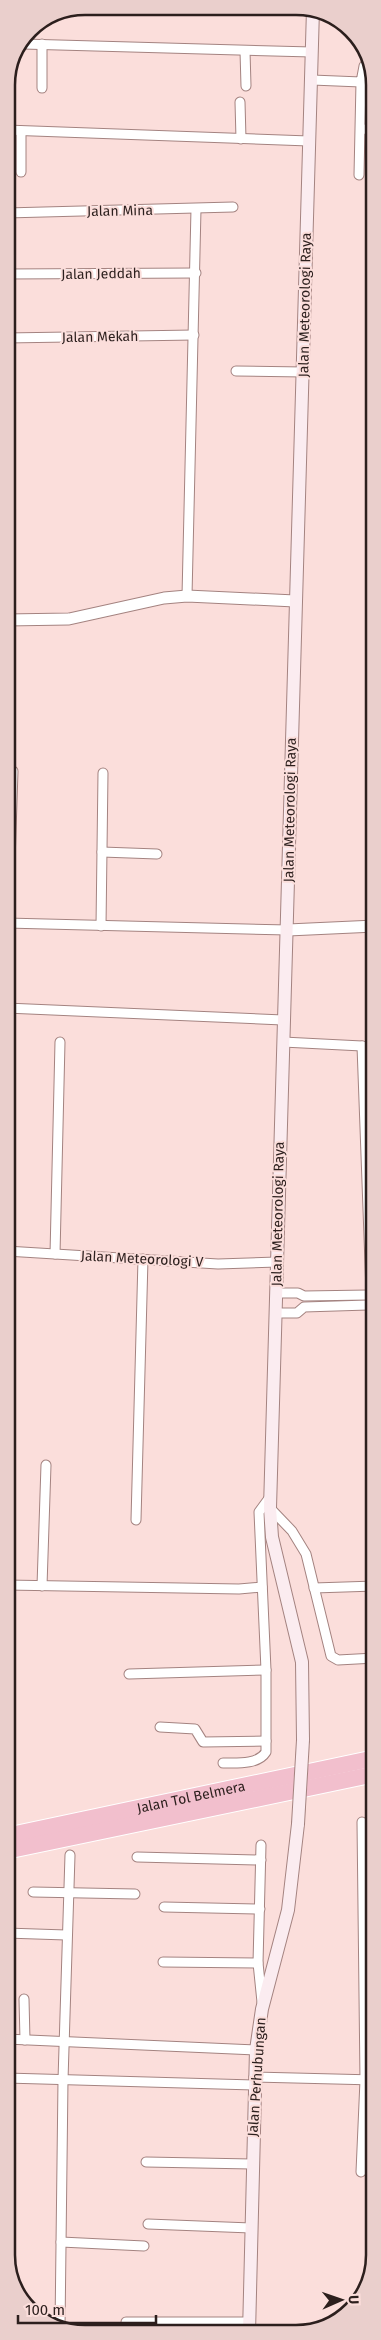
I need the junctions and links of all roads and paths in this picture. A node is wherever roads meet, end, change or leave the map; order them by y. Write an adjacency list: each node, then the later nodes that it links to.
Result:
1 (313, 17): 5 (main road, Jalan Meteorologi Raya)
2 (29, 44): 3 (street)
3 (42, 44): 4 (street); 10 (street)
4 (245, 51): 5 (street); 9 (street)
5 (312, 52): 7 (main road, Jalan Meteorologi Raya)
6 (364, 68): 8 (street)
7 (312, 80): 8 (street); 17 (main road, Jalan Meteorologi Raya)
8 (361, 82): 12 (street)
9 (246, 86)
10 (42, 88)
11 (240, 102): 16 (street)
12 (362, 129): 13 (street); 19 (street)
13 (366, 129)
14 (15, 131): 15 (street)
15 (22, 131): 16 (street); 18 (street)
16 (241, 139): 17 (street)
17 (310, 141): 28 (main road, Jalan Meteorologi Raya)
18 (21, 172)
19 (359, 175)
20 (233, 207): 21 (street, Jalan Mina)
21 (196, 209): 22 (street, Jalan Mina); 23 (street)
22 (15, 213)
23 (196, 273): 24 (street, Jalan Jeddah); 25 (street)
24 (15, 274)
25 (194, 336): 26 (street, Jalan Mekah); 29 (street)
26 (15, 338)
27 (236, 371): 28 (street)
28 (304, 372): 30 (main road, Jalan Meteorologi Raya)
29 (187, 596): 30 (street); 31 (street)
30 (295, 601): 38 (main road, Jalan Meteorologi Raya)
31 (15, 620)
32 (103, 773): 33 (street)
33 (102, 852): 34 (street); 36 (street)
34 (157, 854)
35 (15, 923): 36 (street)
36 (101, 926): 38 (street)
37 (366, 926): 38 (street)
38 (288, 930): 40 (main road, Jalan Meteorologi Raya)
39 (15, 1008): 40 (street)
40 (283, 1020): 42 (main road, Jalan Meteorologi Raya)
41 (60, 1042): 47 (street)
42 (283, 1042): 43 (street); 49 (main road, Jalan Meteorologi Raya)
43 (362, 1046): 44 (street); 45 (street)
44 (366, 1047)
45 (366, 1100)
46 (15, 1252): 47 (street, Jalan Meteorologi V)
47 (55, 1254): 48 (street, Jalan Meteorologi V)
48 (143, 1259): 49 (street, Jalan Meteorologi V); 58 (street)
49 (277, 1262): 51 (main road, Jalan Meteorologi Raya)
50 (366, 1292): 52 (street)
51 (277, 1293): 52 (street); 55 (main road, Jalan Meteorologi Raya)
52 (304, 1296): 53 (street)
53 (304, 1307): 54 (street); 55 (street)
54 (366, 1309)
55 (276, 1313): 57 (main road, Jalan Meteorologi Raya)
56 (46, 1465): 60 (street)
57 (270, 1502): 62 (street); 63 (street); 73 (main road, Jalan Meteorologi Raya, bridge)
58 (136, 1520)
59 (15, 1585): 60 (street)
60 (42, 1586): 62 (street)
61 (366, 1586): 63 (street)
62 (262, 1587): 65 (street)
63 (314, 1588): 64 (street)
64 (366, 1658)
65 (266, 1670): 66 (street); 68 (street)
66 (128, 1674)
67 (160, 1727): 68 (street)
68 (266, 1741): 70 (street)
69 (366, 1760): 74 (highway, Jalan Tol Belmera)
70 (223, 1764)
71 (366, 1776): 76 (highway, Jalan Tol Belmera)
72 (362, 1822): 97 (street)
73 (298, 1824): 90 (main road, Jalan Perhubungan)
74 (15, 1834)
75 (261, 1845): 79 (street)
76 (15, 1849)
77 (70, 1855): 81 (street)
78 (138, 1857): 79 (street)
79 (261, 1860): 84 (street)
80 (32, 1892): 81 (street)
81 (67, 1893): 82 (street); 86 (street)
82 (135, 1894)
83 (164, 1907): 84 (street)
84 (260, 1909): 88 (street)
85 (15, 1933): 86 (street)
86 (66, 1935): 93 (street)
87 (163, 1962): 88 (street)
88 (258, 1963): 90 (street)
89 (24, 1999): 92 (street)
90 (262, 2009): 94 (main road, Jalan Perhubungan)
91 (15, 2039): 92 (street)
92 (25, 2040): 93 (street)
93 (64, 2041): 94 (street); 96 (street)
94 (256, 2050): 98 (main road, Jalan Perhubungan)
95 (15, 2078): 96 (street)
96 (63, 2080): 98 (street); 104 (street)
97 (365, 2080): 98 (street); 101 (street)
98 (254, 2081): 100 (main road, Jalan Perhubungan)
99 (146, 2162): 100 (street)
100 (252, 2164): 103 (main road, Jalan Perhubungan)
101 (361, 2172)
102 (148, 2224): 103 (street)
103 (251, 2228): 109 (main road, Jalan Perhubungan)
104 (61, 2242): 105 (street); 106 (street)
105 (144, 2246)
106 (60, 2321)
107 (126, 2322): 108 (street)
108 (188, 2325)
109 (249, 2325)

